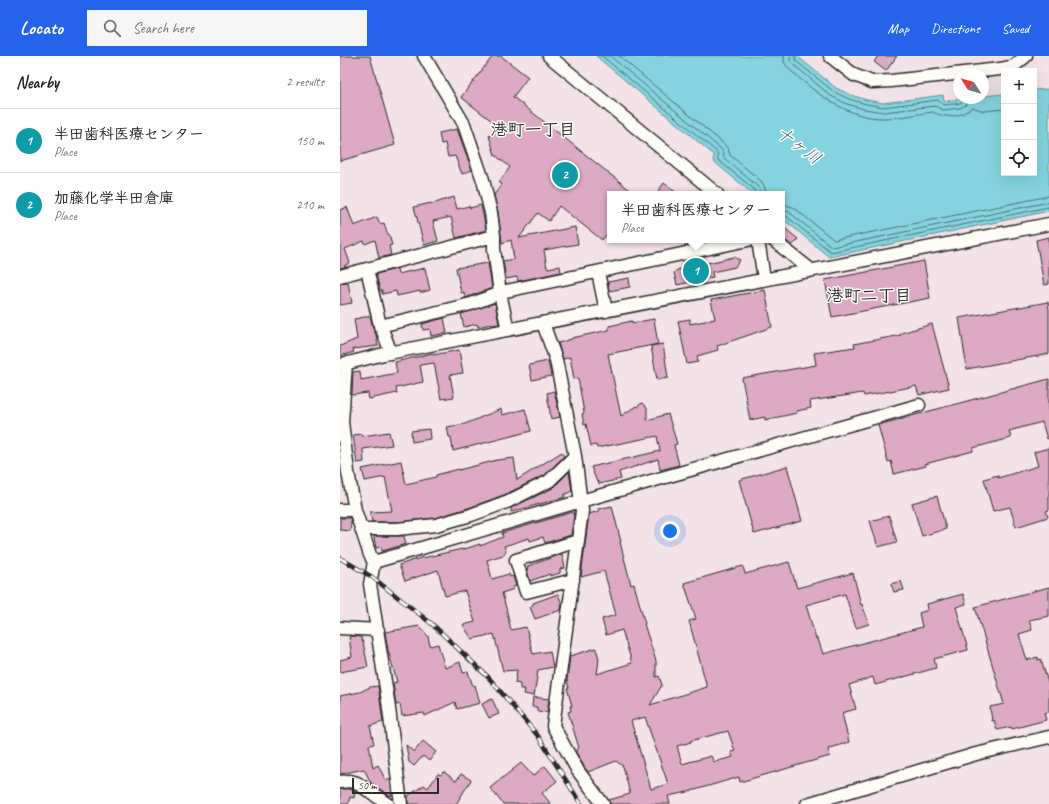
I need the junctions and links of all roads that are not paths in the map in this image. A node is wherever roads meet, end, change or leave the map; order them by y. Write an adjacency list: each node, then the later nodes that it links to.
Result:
1 (424, 56): 7 (street)
2 (549, 56): 5 (street)
3 (830, 56): 4 (street)
4 (1026, 56)
5 (713, 191)
6 (1049, 224): 12 (street)
7 (494, 236): 11 (street); 16 (street)
8 (734, 243): 13 (street)
9 (758, 243): 15 (street)
10 (777, 243): 12 (street)
11 (367, 269): 14 (street); 19 (street)
12 (811, 270): 15 (street)
13 (598, 272): 16 (street); 17 (street)
14 (340, 276)
15 (764, 279): 17 (street)
16 (500, 293): 19 (street); 20 (street)
17 (606, 311): 18 (street)
18 (543, 324): 20 (street); 24 (street)
19 (380, 326): 21 (street)
20 (508, 330): 21 (street)
21 (391, 353): 22 (street)
22 (343, 364): 27 (street)
23 (919, 406): 25 (street)
24 (575, 456): 25 (street); 28 (street)
25 (581, 501): 29 (street); 30 (street)
26 (340, 510): 27 (street)
27 (355, 510): 28 (street)
28 (362, 529): 30 (street)
29 (578, 540): 31 (street); 31 (street)
30 (374, 562): 33 (street)
31 (573, 580): 38 (street)
32 (340, 628): 33 (street)
33 (378, 630): 37 (street)
34 (1049, 737): 39 (street)
35 (340, 782): 36 (street)
36 (388, 804)
37 (401, 804)
38 (603, 804)
39 (807, 804)

